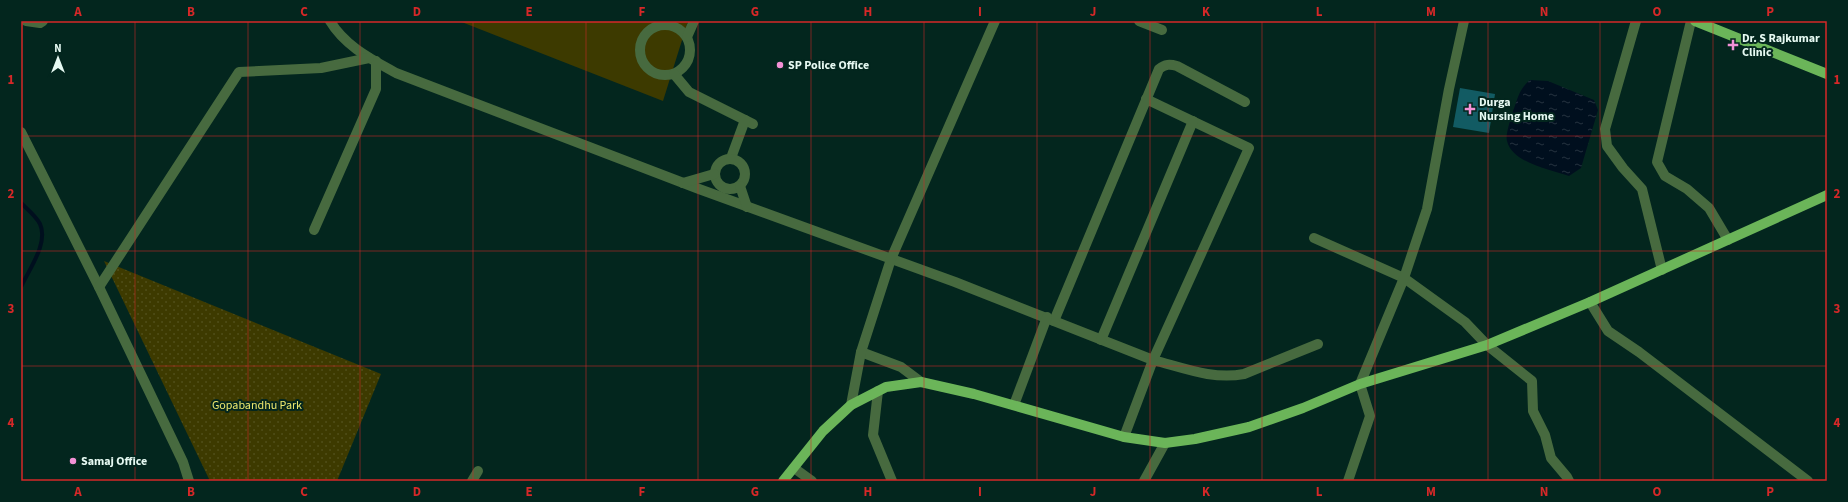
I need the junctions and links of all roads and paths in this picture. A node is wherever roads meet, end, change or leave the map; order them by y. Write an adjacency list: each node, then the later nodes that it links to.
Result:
1 (26, 21): 2 (street)
2 (43, 21)
3 (330, 21): 13 (street)
4 (694, 21): 12 (street)
5 (995, 21): 29 (street)
6 (1139, 21): 11 (street)
7 (1464, 21): 31 (street)
8 (1636, 21): 30 (street)
9 (1691, 21): 28 (street)
10 (1695, 21): 15 (main road)
11 (1162, 30)
12 (687, 37): 14 (street); 14 (street)
13 (372, 60): 22 (street); 26 (street); 32 (street)
14 (674, 74): 20 (street)
15 (1827, 74)
16 (1146, 98): 17 (street); 18 (street); 34 (street)
17 (1245, 102)
18 (1193, 121): 35 (street); 39 (street)
19 (21, 132): 32 (street)
20 (731, 158): 21 (street); 23 (street)
21 (714, 174): 22 (street); 23 (street)
22 (683, 183): 25 (street)
23 (740, 186): 25 (street)
24 (1827, 195): 28 (main road)
25 (747, 207): 29 (street)
26 (314, 230)
27 (1314, 238): 31 (street)
28 (1728, 240): 30 (main road)
29 (891, 260): 34 (street); 38 (street)
30 (1662, 270): 33 (main road)
31 (1404, 278): 37 (street); 41 (street)
32 (99, 287): 49 (street)
33 (1590, 302): 37 (main road); 57 (street)
34 (1051, 319): 35 (street); 44 (street)
35 (1101, 340): 39 (street)
36 (1318, 344): 39 (street)
37 (1487, 345): 41 (main road); 56 (street)
38 (861, 352): 40 (street); 43 (street)
39 (1153, 360): 45 (street)
40 (921, 382): 42 (main road); 44 (main road)
41 (1360, 384): 46 (main road); 55 (street)
42 (878, 391): 43 (main road); 53 (street)
43 (851, 405): 47 (main road)
44 (1014, 405): 45 (main road)
45 (1124, 437): 46 (main road)
46 (1165, 442): 54 (street)
47 (794, 468): 51 (main road); 52 (street)
48 (478, 471): 50 (street)
49 (189, 481)
50 (472, 481)
51 (783, 481)
52 (812, 481)
53 (892, 481)
54 (1144, 481)
55 (1348, 481)
56 (1569, 481)
57 (1808, 481)

